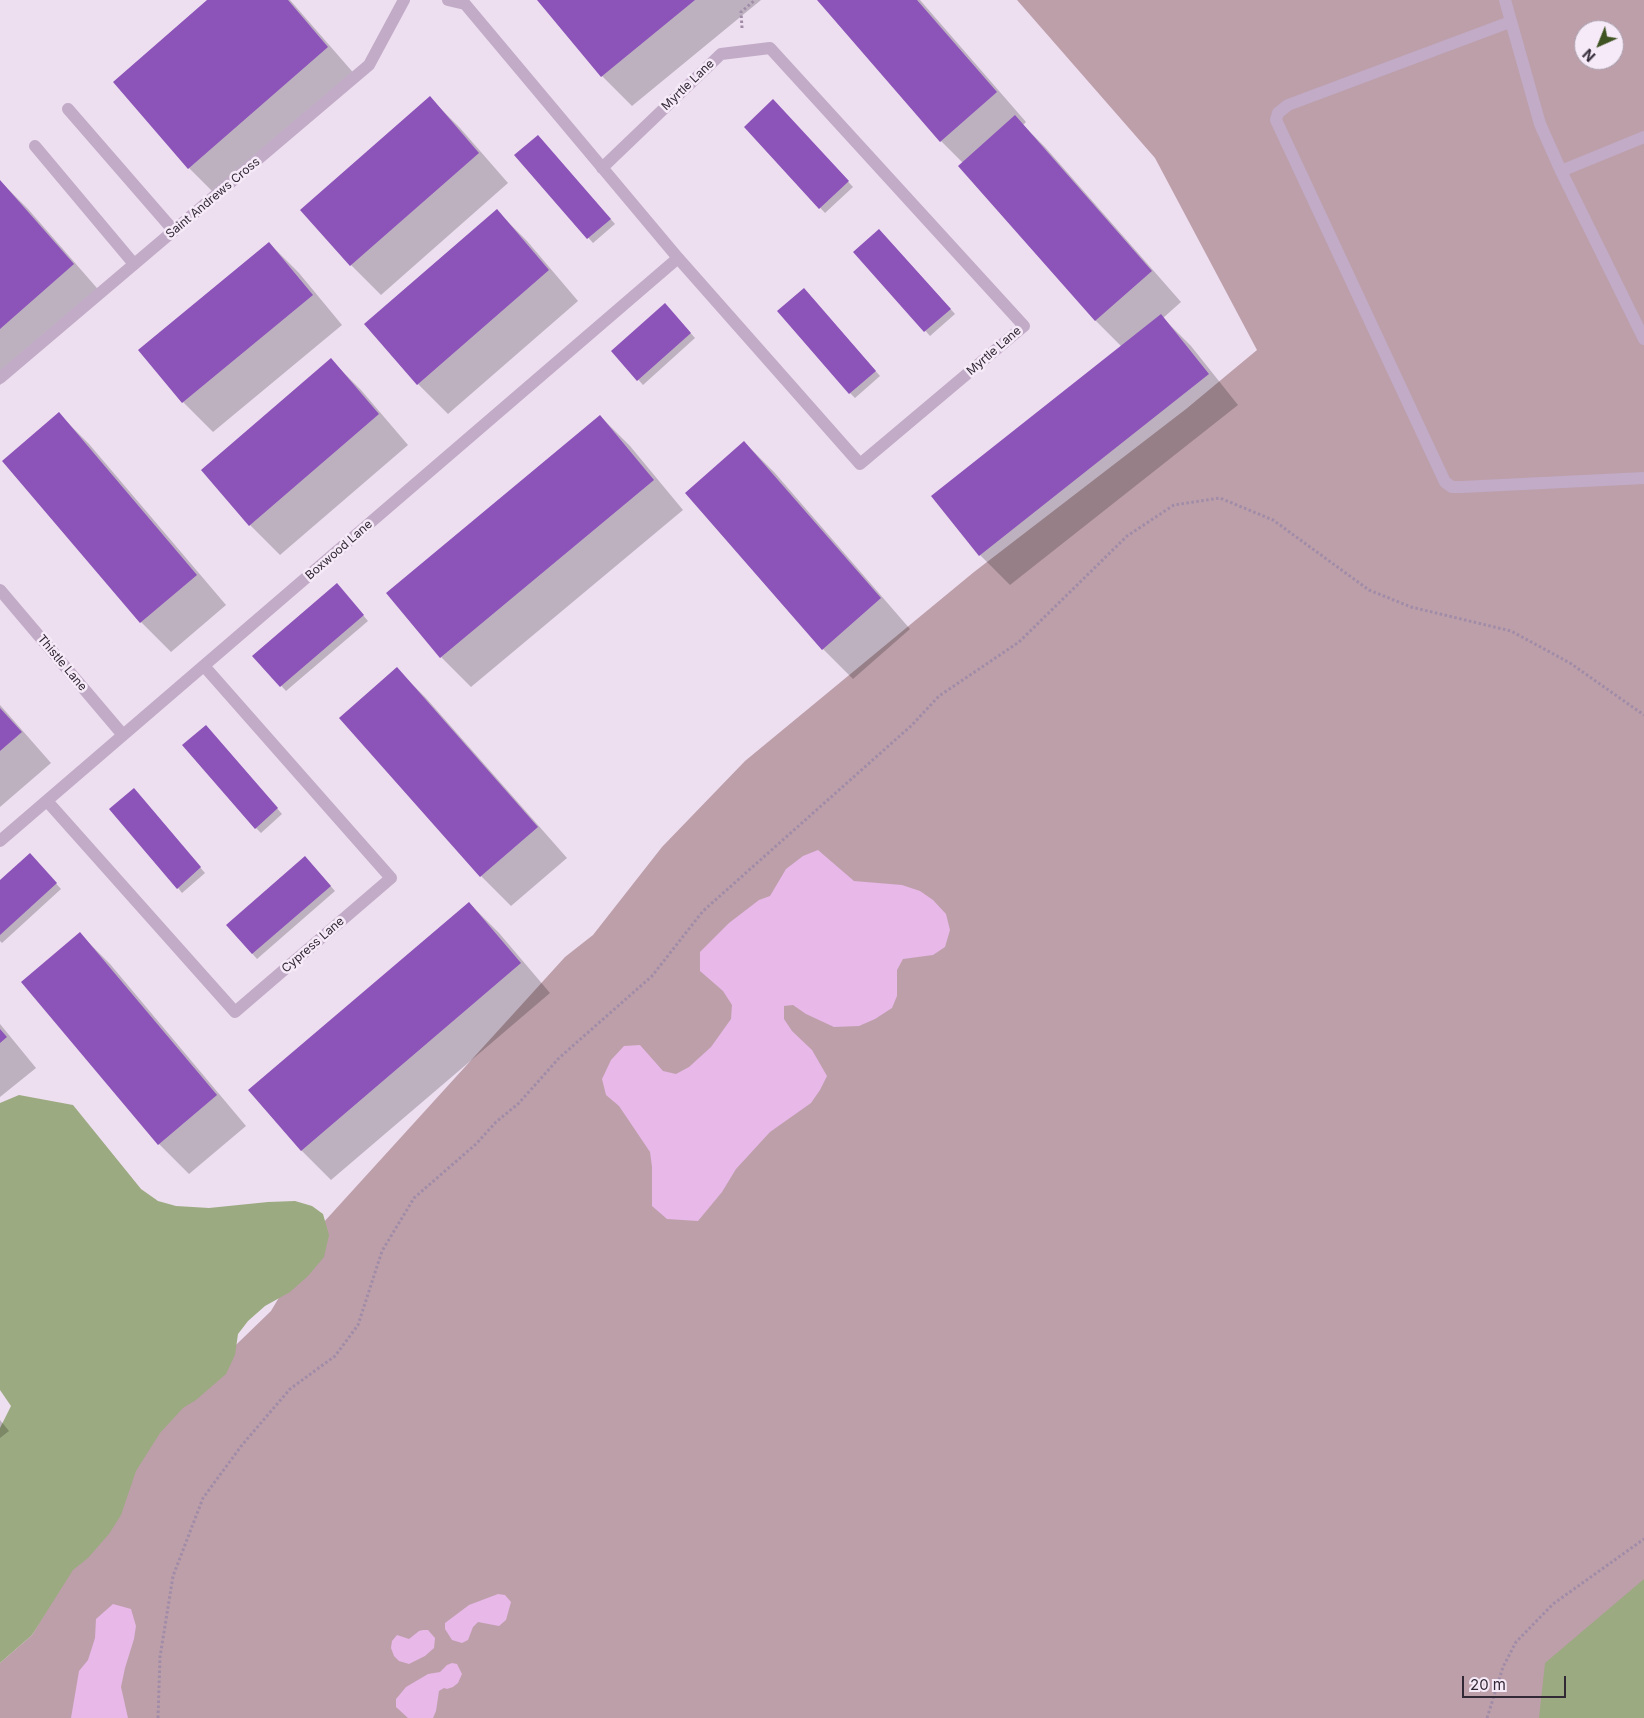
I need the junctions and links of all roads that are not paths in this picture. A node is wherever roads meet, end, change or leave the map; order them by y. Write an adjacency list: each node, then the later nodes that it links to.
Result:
1 (404, 0): 10 (street, Saint Andrews Cross)
2 (448, 0): 8 (street, Myrtle Lane)
3 (1505, 0): 4 (street)
4 (1510, 22): 9 (street); 15 (street)
5 (68, 108): 10 (street)
6 (1644, 137): 9 (street)
7 (35, 146): 12 (street)
8 (602, 168): 11 (street, Myrtle Lane); 11 (street, Myrtle Lane)
9 (1561, 171): 13 (street)
10 (174, 231): 12 (street, Saint Andrews Cross)
11 (678, 258): 17 (street, Boxwood Lane)
12 (134, 264): 14 (street, Saint Andrews Cross)
13 (1644, 339)
14 (0, 378)
15 (1644, 478)
16 (0, 590): 18 (street, Thistle Lane)
17 (204, 666): 18 (street, Boxwood Lane); 19 (street, Cypress Lane)
18 (123, 735): 19 (street, Boxwood Lane)
19 (47, 801): 20 (street, Boxwood Lane)
20 (0, 842)

